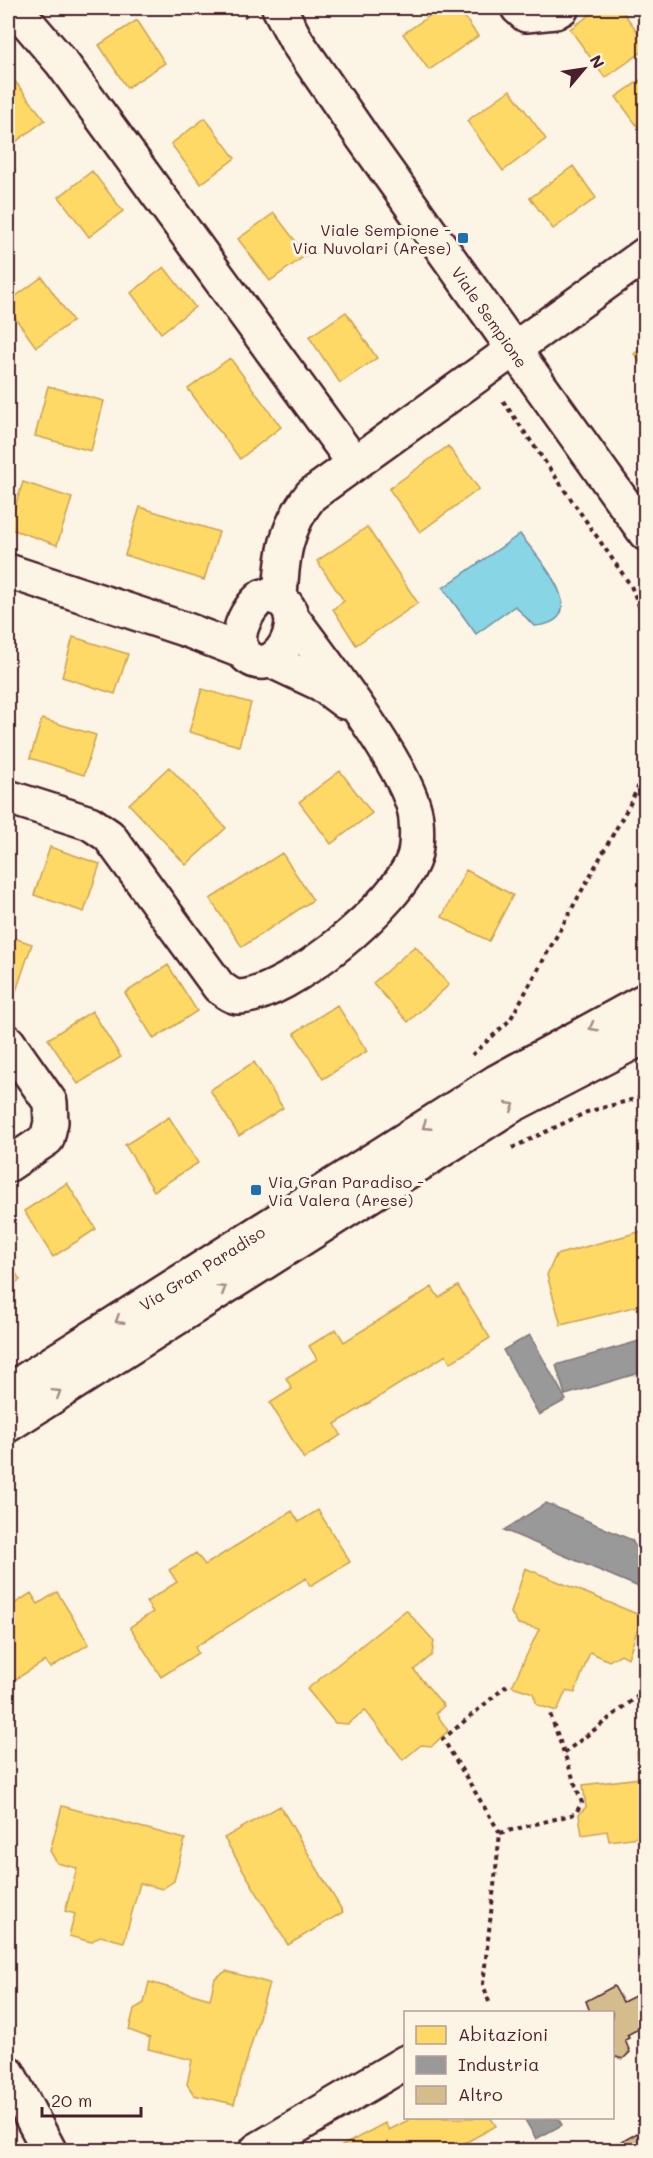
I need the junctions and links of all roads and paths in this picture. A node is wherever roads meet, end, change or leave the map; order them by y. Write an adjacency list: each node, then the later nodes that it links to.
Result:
1 (15, 8): 8 (street)
2 (279, 8): 6 (street, Viale Sempione)
3 (519, 8): 4 (street)
4 (562, 8)
5 (645, 254): 6 (street)
6 (512, 348): 8 (street); 9 (street, Viale Sempione)
7 (503, 400): 12 (path)
8 (354, 463): 11 (street)
9 (645, 534)
10 (8, 571): 13 (street)
11 (285, 607): 13 (street); 13 (street); 14 (street)
12 (645, 623)
13 (252, 649): 14 (street)
14 (365, 719): 16 (street)
15 (645, 770): 20 (path)
16 (8, 797)
17 (645, 1000): 24 (street, Via Gran Paradiso, one-way to 24)
18 (645, 1036): 25 (street, Via Gran Paradiso, one-way to 18)
19 (8, 1042): 23 (street)
20 (465, 1059)
21 (645, 1096): 22 (path)
22 (508, 1150)
23 (8, 1165)
24 (8, 1391)
25 (8, 1425)
26 (510, 1683): 30 (path)
27 (645, 1690): 29 (path)
28 (549, 1711): 29 (path)
29 (564, 1753): 30 (path)
30 (500, 1833): 31 (path)
31 (489, 2002)
32 (404, 2063): 36 (street)
33 (8, 2073): 34 (street)
34 (19, 2122): 35 (street)
35 (49, 2151)
36 (256, 2151)

